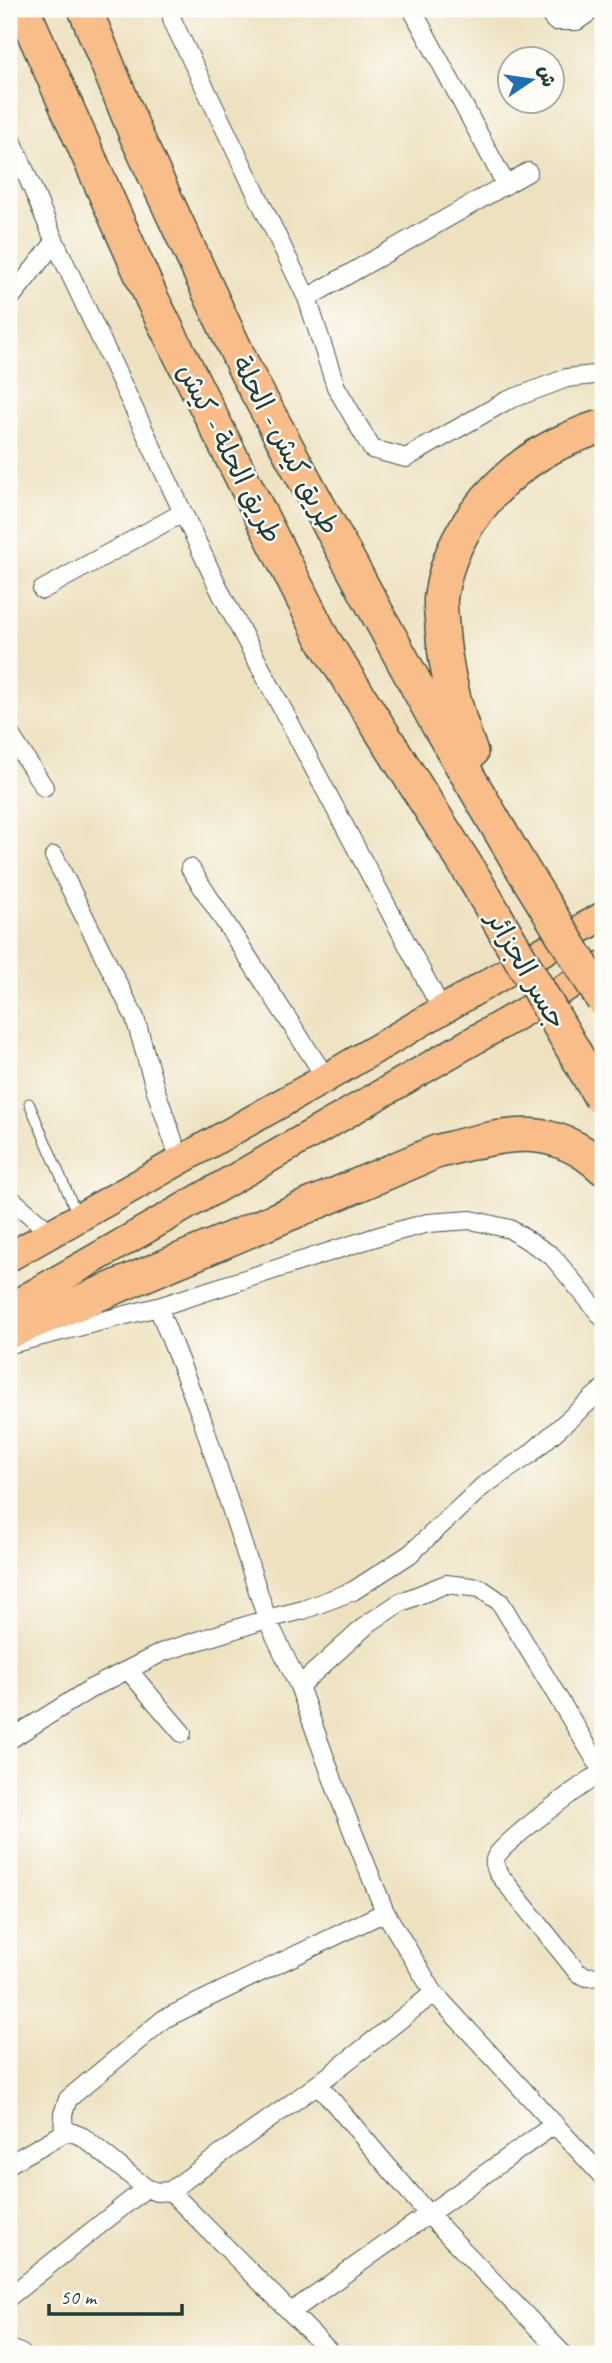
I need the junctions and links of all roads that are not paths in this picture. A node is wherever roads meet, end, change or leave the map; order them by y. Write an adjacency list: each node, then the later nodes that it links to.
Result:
1 (23, 9): 25 (highway, طريق الحلة - كيش)
2 (85, 9): 8 (highway, طريق كيش - الحلة)
3 (92, 9): 8 (highway)
4 (170, 9): 13 (street)
5 (412, 9): 11 (street)
6 (545, 9): 7 (street)
7 (594, 9)
8 (113, 79): 21 (highway, طريق كيش - الحلة)
9 (9, 133): 12 (street)
10 (528, 172): 11 (street)
11 (506, 185): 13 (street)
12 (55, 242): 14 (street); 17 (street)
13 (307, 298): 15 (street)
14 (9, 300)
15 (603, 374)
16 (603, 426): 21 (highway)
17 (182, 513): 18 (street); 29 (street)
18 (42, 590)
19 (9, 733): 20 (street)
20 (44, 787)
21 (500, 830): 23 (highway, طريق كيش - الحلة)
22 (54, 856): 33 (street)
23 (520, 865): 28 (highway, جسر الجزائر, bridge)
24 (190, 868): 30 (street)
25 (474, 878): 31 (highway, جسر الجزائر, bridge)
26 (603, 916): 29 (main road)
27 (603, 966): 40 (main road)
28 (603, 1000)
29 (442, 1010): 30 (main road)
30 (326, 1078): 33 (main road)
31 (602, 1100)
32 (29, 1103): 36 (lane)
33 (180, 1160): 36 (main road)
34 (603, 1168): 42 (highway)
35 (9, 1197): 37 (street)
36 (79, 1217): 37 (main road)
37 (51, 1233): 38 (main road)
38 (9, 1257)
39 (158, 1307): 41 (street); 43 (street); 45 (street)
40 (9, 1308)
41 (603, 1318)
42 (9, 1332)
43 (9, 1344)
44 (603, 1389): 45 (street)
45 (267, 1619): 46 (street); 47 (street)
46 (128, 1670): 48 (street); 49 (street)
47 (299, 1686): 50 (street); 51 (street)
48 (181, 1734)
49 (9, 1740)
50 (603, 1772): 52 (street)
51 (385, 1912): 53 (street); 56 (street)
52 (603, 1976)
53 (434, 1993): 54 (street); 55 (street)
54 (317, 2084): 60 (street); 61 (street)
55 (555, 2124): 58 (street); 61 (street)
56 (64, 2133): 57 (street); 59 (street)
57 (9, 2164)
58 (603, 2177)
59 (146, 2188): 60 (street); 62 (street)
60 (170, 2190): 63 (street)
61 (428, 2214): 63 (street); 67 (street)
62 (9, 2298)
63 (291, 2312): 66 (street)
64 (9, 2348): 65 (street)
65 (22, 2354)
66 (332, 2354)
67 (563, 2354)

